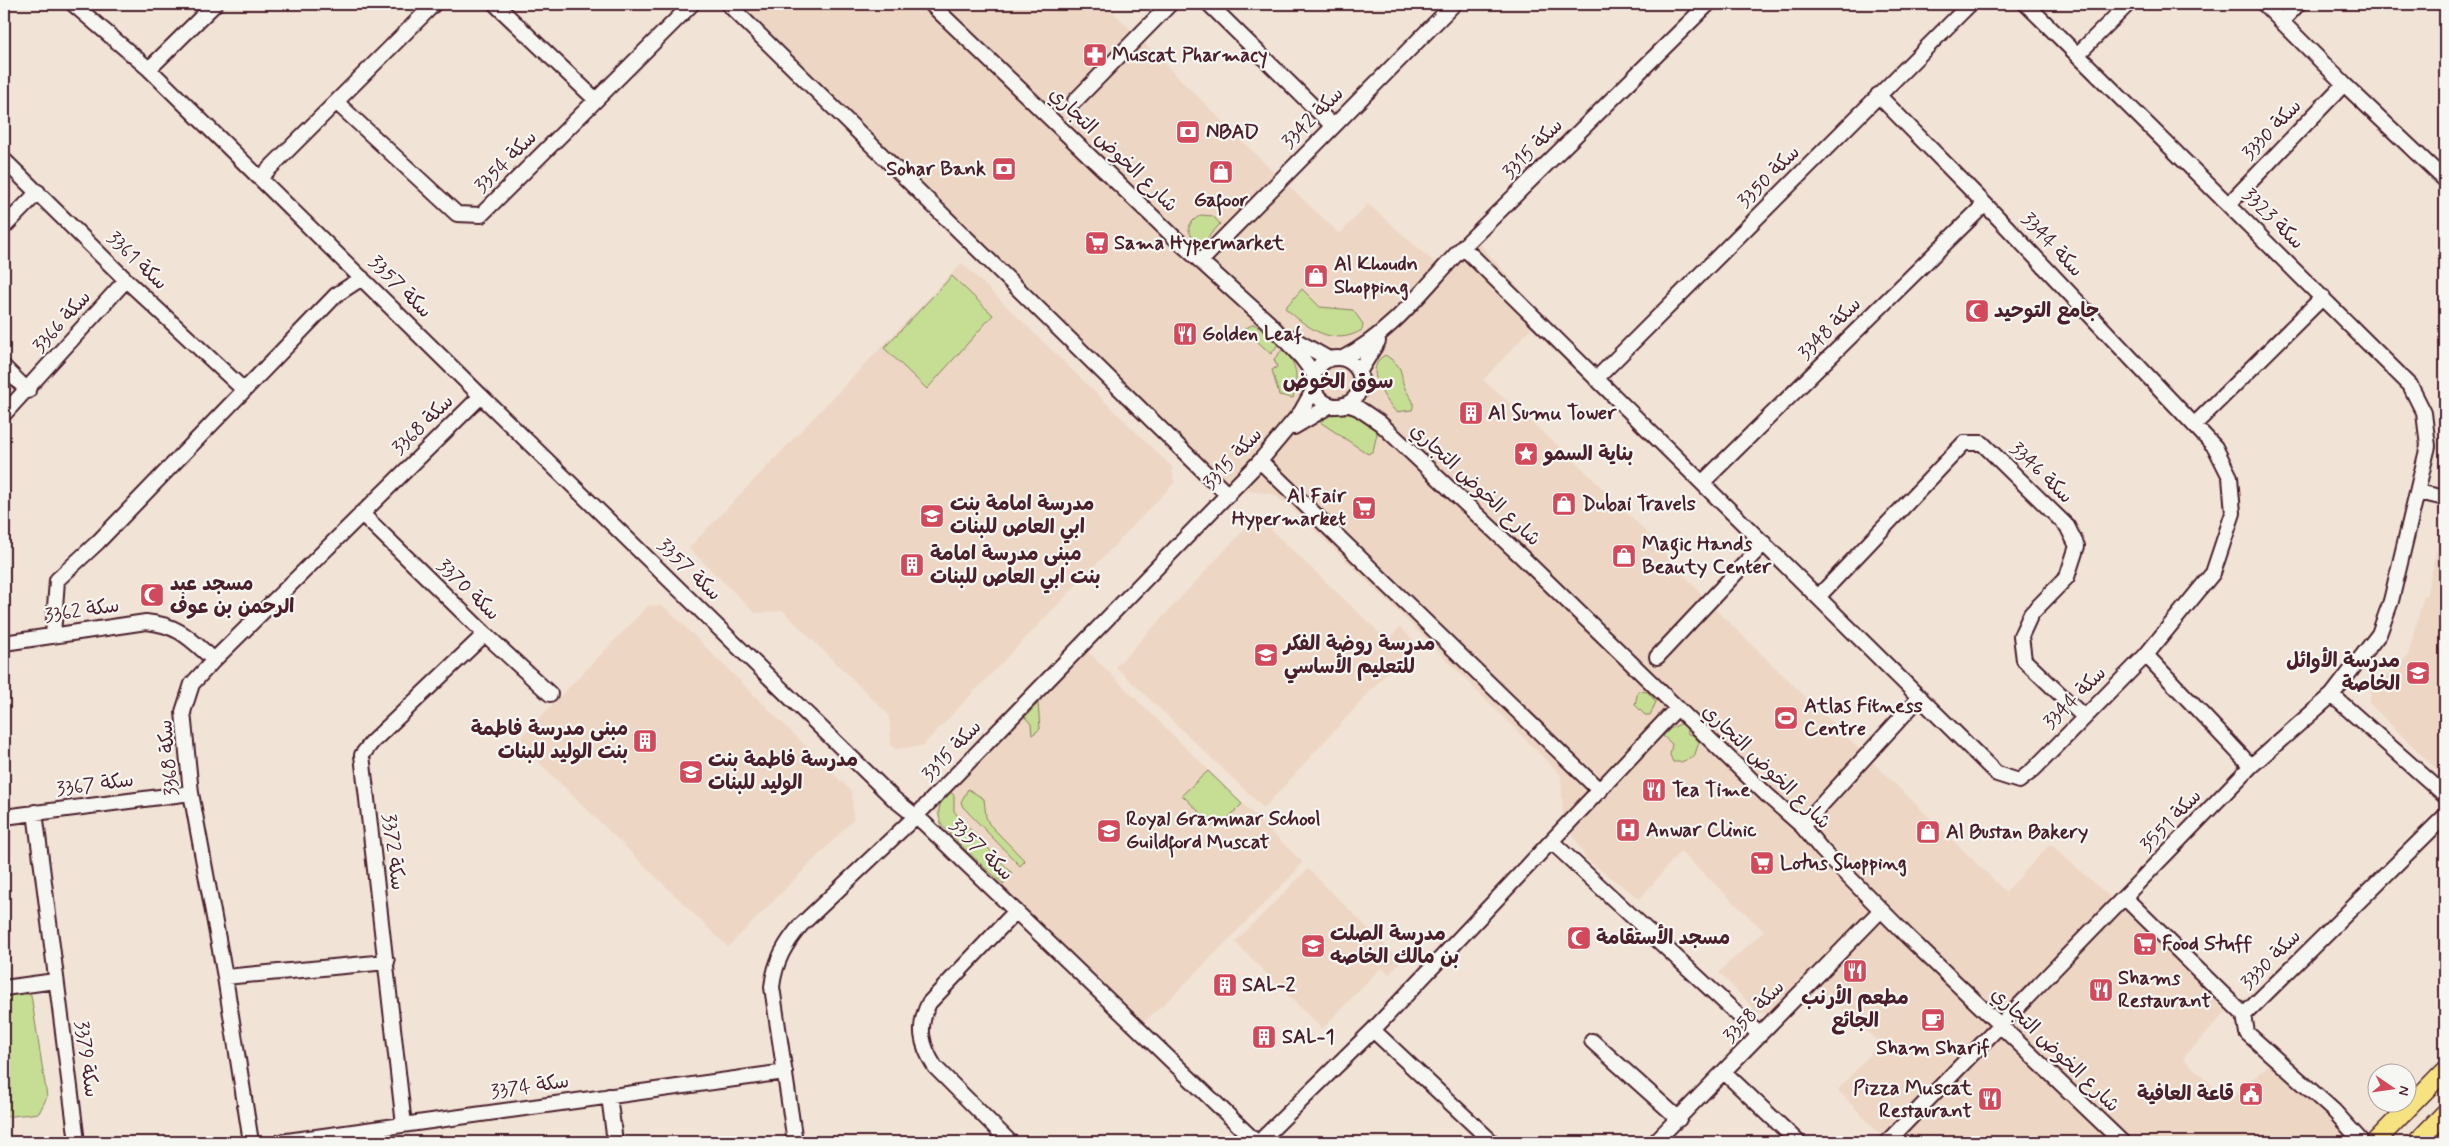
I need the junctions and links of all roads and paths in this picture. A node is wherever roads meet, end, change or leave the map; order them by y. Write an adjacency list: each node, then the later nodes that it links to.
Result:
1 (72, 4): 19 (street, سكة 3357)
2 (84, 4): 19 (street, سكة 3357)
3 (215, 4): 21 (street)
4 (434, 4): 26 (street)
5 (495, 4): 24 (street)
6 (692, 4): 24 (street, سكة 3354)
7 (728, 4): 62 (street)
8 (931, 4): 36 (street, شارع الخوض التجاري)
9 (1170, 4): 25 (street)
10 (1209, 4): 27 (street)
11 (1708, 4): 35 (street, سكة 3315)
12 (1970, 4): 23 (street, سكة 3350)
13 (2026, 4): 20 (street, سكة 3323)
14 (2128, 4): 20 (street)
15 (2264, 4): 18 (street)
16 (2298, 4): 18 (street)
17 (1445, 7): 27 (street, سكة 3342)
18 (2282, 21): 22 (street)
19 (98, 23): 21 (street, سكة 3357)
20 (2078, 54): 33 (street, سكة 3323)
21 (149, 69): 29 (street, سكة 3357)
22 (2344, 84): 30 (street); 33 (street, سكة 3330)
23 (1878, 95): 32 (street, سكة 3344); 47 (street, سكة 3350)
24 (596, 100): 26 (street, سكة 3354)
25 (1075, 101)
26 (336, 102): 29 (street)
27 (1333, 126): 36 (street, سكة 3342)
28 (4, 160): 31 (street, سكة 3361)
29 (260, 178): 37 (street, سكة 3357)
30 (2445, 180)
31 (38, 192): 34 (street); 38 (street, سكة 3361)
32 (1985, 204): 57 (street, سكة 3344); 60 (street, سكة 3348)
33 (2229, 204): 39 (street, سكة 3323)
34 (4, 226)
35 (1463, 247): 41 (street, سكة 3315); 47 (street)
36 (1201, 260): 40 (street, شارع الخوض التجاري)
37 (362, 278): 51 (street); 52 (street, سكة 3357)
38 (126, 280): 50 (street, سكة 3366); 51 (street, سكة 3361)
39 (2323, 296): 57 (street); 61 (street, سكة 3323)
40 (1269, 323): 43 (street, شارع الخوض التجاري); 46 (street, شارع الخوض التجاري)
41 (1389, 326): 42 (street, سكة 3315); 45 (street, سكة 3315)
42 (1343, 358): 43 (street); 45 (street)
43 (1329, 359): 46 (street)
44 (4, 367): 50 (street)
45 (1359, 372): 48 (street)
46 (1314, 374): 49 (street)
47 (1596, 379): 60 (street)
48 (1361, 387): 53 (street); 56 (street, شارع الخوض التجاري)
49 (1314, 389): 54 (street); 58 (street, سكة 3315)
50 (28, 390): 55 (street, سكة 3366)
51 (244, 390): 67 (street)
52 (481, 396): 64 (street, سكة 3368); 83 (street, سكة 3357)
53 (1346, 404): 54 (street); 56 (street, شارع الخوض التجاري)
54 (1331, 405): 58 (street, سكة 3315)
55 (4, 414)
56 (1380, 423): 76 (street, شارع الخوض التجاري)
57 (2194, 425): 70 (street, سكة 3344)
58 (1283, 435): 59 (street, سكة 3315)
59 (1260, 461): 62 (street, سكة 3315); 79 (street)
60 (1703, 482): 65 (street)
61 (2418, 492): 63 (street); 74 (street, سكة 3551)
62 (1228, 495): 83 (street, سكة 3315)
63 (2445, 498)
64 (360, 513): 68 (street, سكة 3370); 72 (street, سكة 3368)
65 (1764, 543): 66 (street); 71 (street)
66 (1818, 598): 75 (street); 77 (street, سكة 3346)
67 (53, 634): 69 (street, سكة 3362); 72 (street, سكة 3362)
68 (485, 634): 73 (street, سكة 3370); 91 (street, سكة 3372)
69 (4, 643)
70 (2146, 655): 77 (street, سكة 3344); 78 (street)
71 (1657, 657)
72 (214, 660): 80 (street, سكة 3368)
73 (550, 694)
74 (2332, 695): 78 (street, سكة 3551); 81 (street)
75 (1920, 697): 77 (street, سكة 3344); 86 (street)
76 (1676, 708): 79 (street); 86 (street, شارع الخوض التجاري)
77 (2084, 717)
78 (2251, 766): 88 (street, سكة 3551)
79 (1600, 791): 87 (street)
80 (191, 793): 82 (street, سكة 3367); 92 (street, سكة 3368)
81 (2445, 795)
82 (35, 812): 85 (street, سكة 3367); 93 (street, سكة 3379)
83 (916, 816): 90 (street, سكة 3357); 101 (street, سكة 3315)
84 (2445, 816): 95 (street, سكة 3330)
85 (4, 817)
86 (1802, 826): 89 (street, شارع الخوض التجاري)
87 (1552, 842): 97 (street); 98 (street)
88 (2125, 898): 95 (street, سكة 3330); 96 (street, سكة 3551)
89 (1881, 910): 96 (street, شارع الخوض التجاري); 98 (street, سكة 3358)
90 (1016, 911): 112 (street); 113 (street, سكة 3357)
91 (387, 962): 92 (street); 106 (street, سكة 3372)
92 (225, 977): 108 (street, سكة 3368)
93 (56, 981): 94 (street); 107 (street, سكة 3379)
94 (4, 988)
95 (2244, 1015): 119 (street)
96 (1999, 1025): 117 (street, سكة 3551); 118 (street, شارع الخوض التجاري)
97 (1373, 1030): 113 (street); 114 (street)
98 (1760, 1035): 102 (street, سكة 3358)
99 (1592, 1041): 105 (street)
100 (2445, 1070): 120 (main road)
101 (785, 1072): 103 (street, سكة 3374); 111 (street, سكة 3315)
102 (1724, 1072): 105 (street, سكة 3358); 116 (street)
103 (609, 1096): 106 (street, سكة 3374); 110 (street)
104 (2445, 1113): 121 (main road)
105 (1679, 1119): 115 (street, سكة 3358)
106 (404, 1125): 109 (street, سكة 3374)
107 (77, 1142)
108 (251, 1142)
109 (280, 1142)
110 (615, 1142)
111 (795, 1142)
112 (1010, 1142)
113 (1258, 1142)
114 (1492, 1142)
115 (1655, 1142)
116 (1798, 1142)
117 (1887, 1142)
118 (2122, 1142)
119 (2362, 1142)
120 (2375, 1142)
121 (2417, 1142)

